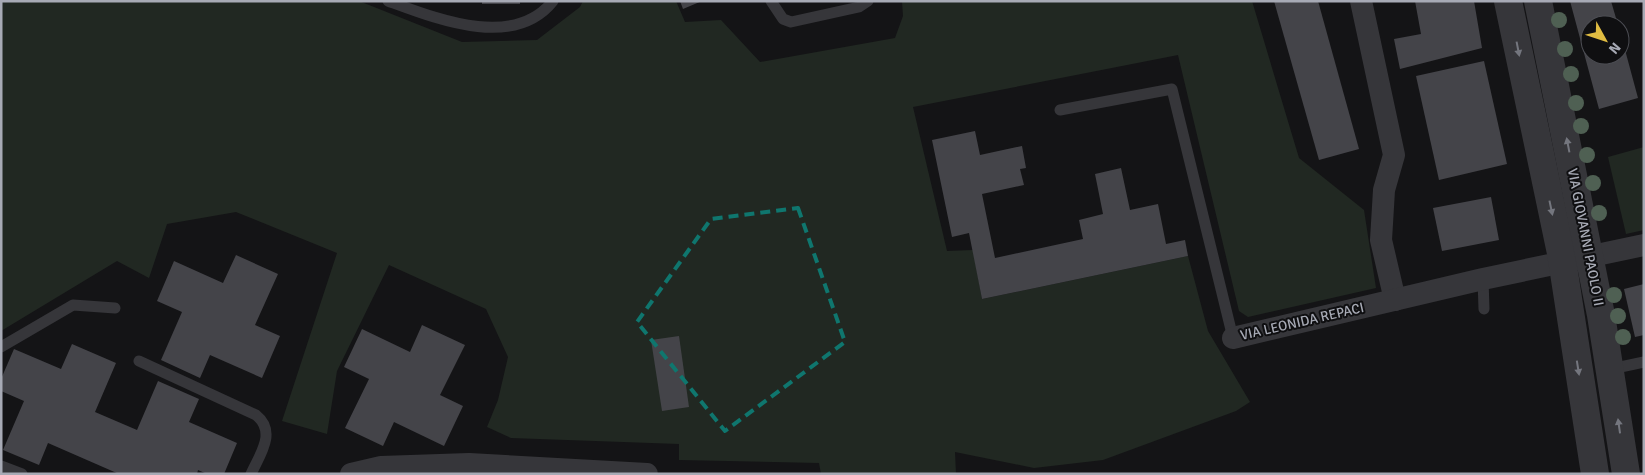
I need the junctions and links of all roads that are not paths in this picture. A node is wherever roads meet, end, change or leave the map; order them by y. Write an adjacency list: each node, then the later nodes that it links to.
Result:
1 (388, 1): 2 (lane)
2 (553, 1)
3 (771, 1): 4 (lane)
4 (868, 1)
5 (1361, 1): 13 (street)
6 (1508, 1): 11 (street, VIA GIOVANNI PAOLO II, one-way to 11)
7 (1538, 1): 10 (street, VIA GIOVANNI PAOLO II, one-way to 7)
8 (1060, 110): 16 (lane, VIA LEONIDA REPACI)
9 (1644, 245): 10 (street, VIA LEONIDA REPACI)
10 (1589, 256): 11 (street, VIA LEONIDA REPACI); 20 (street, VIA GIOVANNI PAOLO II)
11 (1562, 262): 12 (street, VIA LEONIDA REPACI); 26 (street, VIA GIOVANNI PAOLO II, one-way to 26)
12 (1483, 279): 13 (street, VIA LEONIDA REPACI); 15 (lane)
13 (1395, 300): 16 (street, VIA LEONIDA REPACI)
14 (115, 308): 17 (lane)
15 (1484, 309)
16 (1233, 338)
17 (1, 347)
18 (139, 361): 23 (lane)
19 (1644, 362): 20 (lane)
20 (1611, 368): 27 (street, VIA GIOVANNI PAOLO II, one-way to 20)
21 (1, 466): 22 (lane)
22 (22, 474)
23 (252, 474)
24 (351, 474): 25 (street)
25 (647, 474)
26 (1595, 474)
27 (1626, 474)

